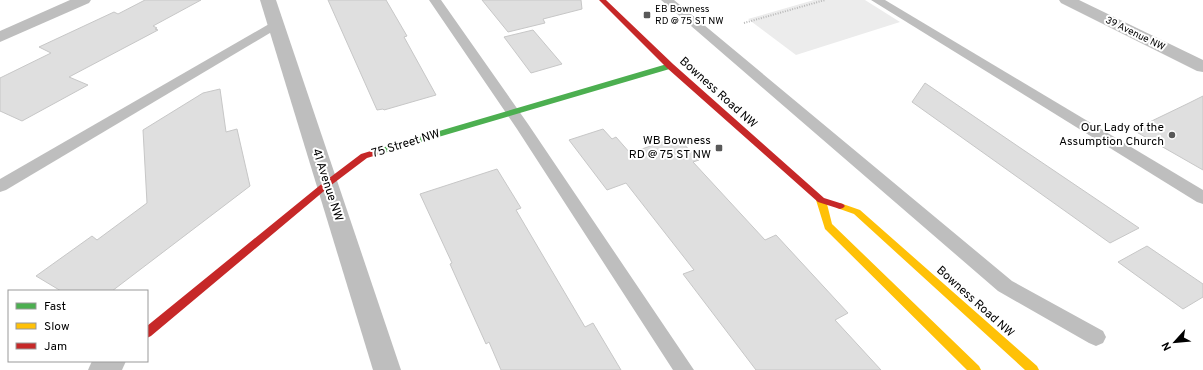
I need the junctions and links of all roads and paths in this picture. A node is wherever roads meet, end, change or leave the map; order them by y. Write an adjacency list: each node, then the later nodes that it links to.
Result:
1 (83, 0): 11 (street)
2 (268, 0): 10 (street, 41 Avenue NW)
3 (435, 0): 14 (lane)
4 (602, 0): 12 (street, Bowness Road NW)
5 (667, 0): 20 (lane)
6 (825, 0): 9 (path)
7 (1067, 0): 13 (street, 39 Avenue NW)
8 (883, 1): 17 (lane)
9 (744, 23)
10 (276, 24): 15 (street, 41 Avenue NW); 16 (lane)
11 (0, 37)
12 (670, 66): 14 (street, 75 Street NW); 18 (street, Bowness Road NW)
13 (1203, 67)
14 (514, 112): 15 (street, 75 Street NW); 24 (lane)
15 (327, 184): 19 (street, 75 Street NW); 23 (street, 41 Avenue NW)
16 (0, 186)
17 (1203, 198)
18 (822, 200): 25 (street); 26 (street, Bowness Road NW)
19 (148, 331)
20 (1096, 337)
21 (111, 362): 22 (street)
22 (102, 370)
23 (387, 370)
24 (684, 370)
25 (975, 370)
26 (1032, 370)

